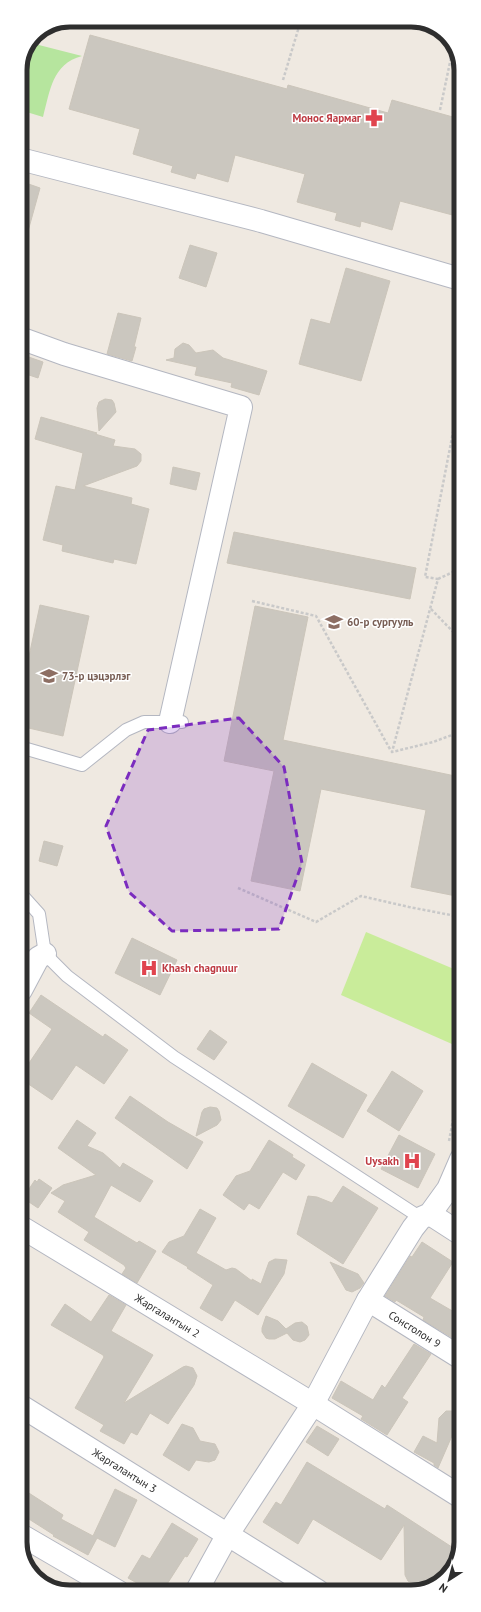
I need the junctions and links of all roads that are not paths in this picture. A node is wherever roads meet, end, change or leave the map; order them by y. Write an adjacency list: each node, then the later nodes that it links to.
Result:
1 (27, 161): 2 (street)
2 (454, 277)
3 (27, 341): 4 (street)
4 (176, 722): 5 (lane)
5 (27, 749)
6 (27, 901): 7 (lane)
7 (45, 954): 8 (street); 10 (lane)
8 (27, 979)
9 (454, 1175): 10 (street)
10 (426, 1216): 11 (street); 13 (street)
11 (454, 1230)
12 (27, 1231): 15 (street, Жаргалантын 2)
13 (368, 1300): 14 (street, Сонсголон 9); 15 (street)
14 (454, 1354)
15 (313, 1404): 17 (street, Жаргалантын 2); 18 (street)
16 (27, 1410): 18 (street, Жаргалантын 3)
17 (454, 1493)
18 (228, 1534): 21 (street); 22 (street, Жаргалантын 3)
19 (27, 1538): 20 (street)
20 (107, 1585)
21 (200, 1585)
22 (309, 1585)

